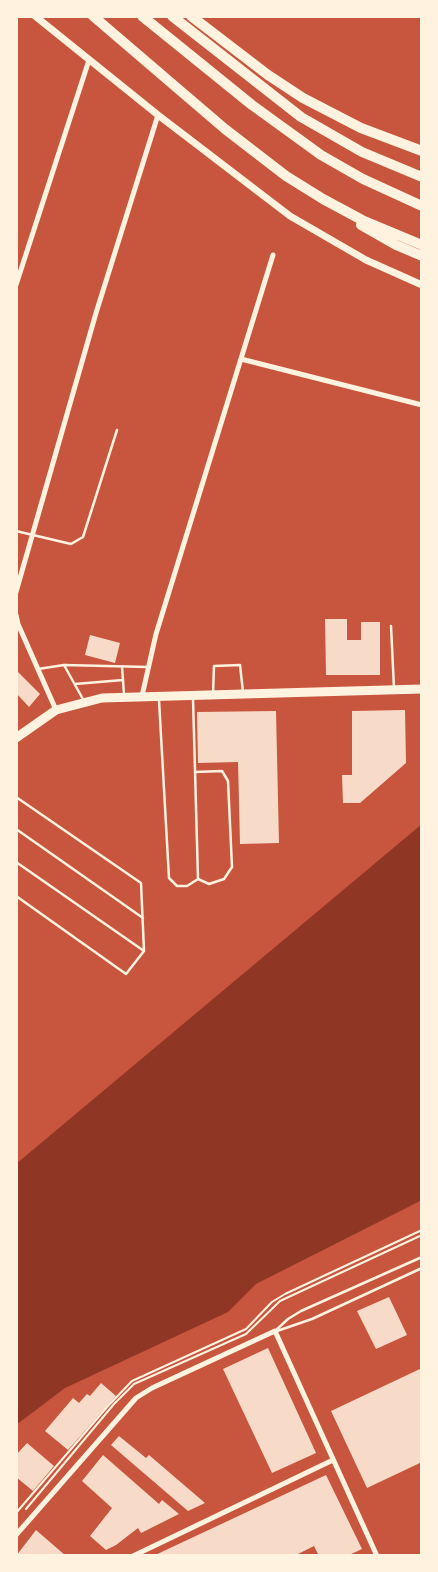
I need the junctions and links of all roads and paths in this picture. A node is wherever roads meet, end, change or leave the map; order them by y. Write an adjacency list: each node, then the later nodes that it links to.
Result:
1 (35, 16): 6 (street)
2 (93, 16): 10 (highway)
3 (142, 16): 11 (highway)
4 (172, 16): 9 (highway)
5 (192, 16): 8 (highway)
6 (89, 60): 7 (street); 15 (street)
7 (158, 115): 16 (street); 21 (street)
8 (422, 151)
9 (422, 177)
10 (323, 199): 12 (highway); 14 (highway)
11 (422, 206)
12 (422, 245)
13 (273, 255): 17 (street)
14 (422, 256)
15 (16, 285)
16 (422, 285)
17 (241, 359): 18 (street); 27 (street)
18 (422, 405)
19 (117, 430): 21 (lane)
20 (16, 531): 21 (lane)
21 (32, 536): 22 (street)
22 (16, 592)
23 (16, 616): 28 (street)
24 (391, 626): 32 (lane)
25 (64, 664): 26 (lane); 28 (lane); 30 (lane)
26 (122, 666): 27 (lane); 29 (lane)
27 (148, 667): 36 (street)
28 (38, 669): 40 (street)
29 (123, 680): 30 (lane); 38 (lane)
30 (75, 684): 39 (lane)
31 (422, 689): 32 (main road)
32 (394, 690): 34 (main road)
33 (213, 694): 34 (main road); 34 (lane); 35 (main road)
34 (243, 694)
35 (193, 695): 37 (main road); 42 (lane)
36 (142, 696): 37 (main road); 38 (main road)
37 (158, 696): 46 (lane)
38 (124, 697): 39 (main road)
39 (84, 701): 40 (main road)
40 (56, 710): 41 (main road)
41 (16, 738)
42 (195, 772): 46 (lane); 46 (lane)
43 (16, 797): 48 (lane)
44 (16, 829): 48 (lane)
45 (16, 862): 49 (lane)
46 (198, 879)
47 (16, 896): 49 (lane)
48 (143, 918): 49 (lane)
49 (144, 951)
50 (422, 1257): 52 (lane)
51 (422, 1268): 52 (lane)
52 (275, 1331): 53 (street); 54 (street)
53 (333, 1460): 55 (street); 56 (street)
54 (16, 1535)
55 (133, 1556)
56 (377, 1556)

